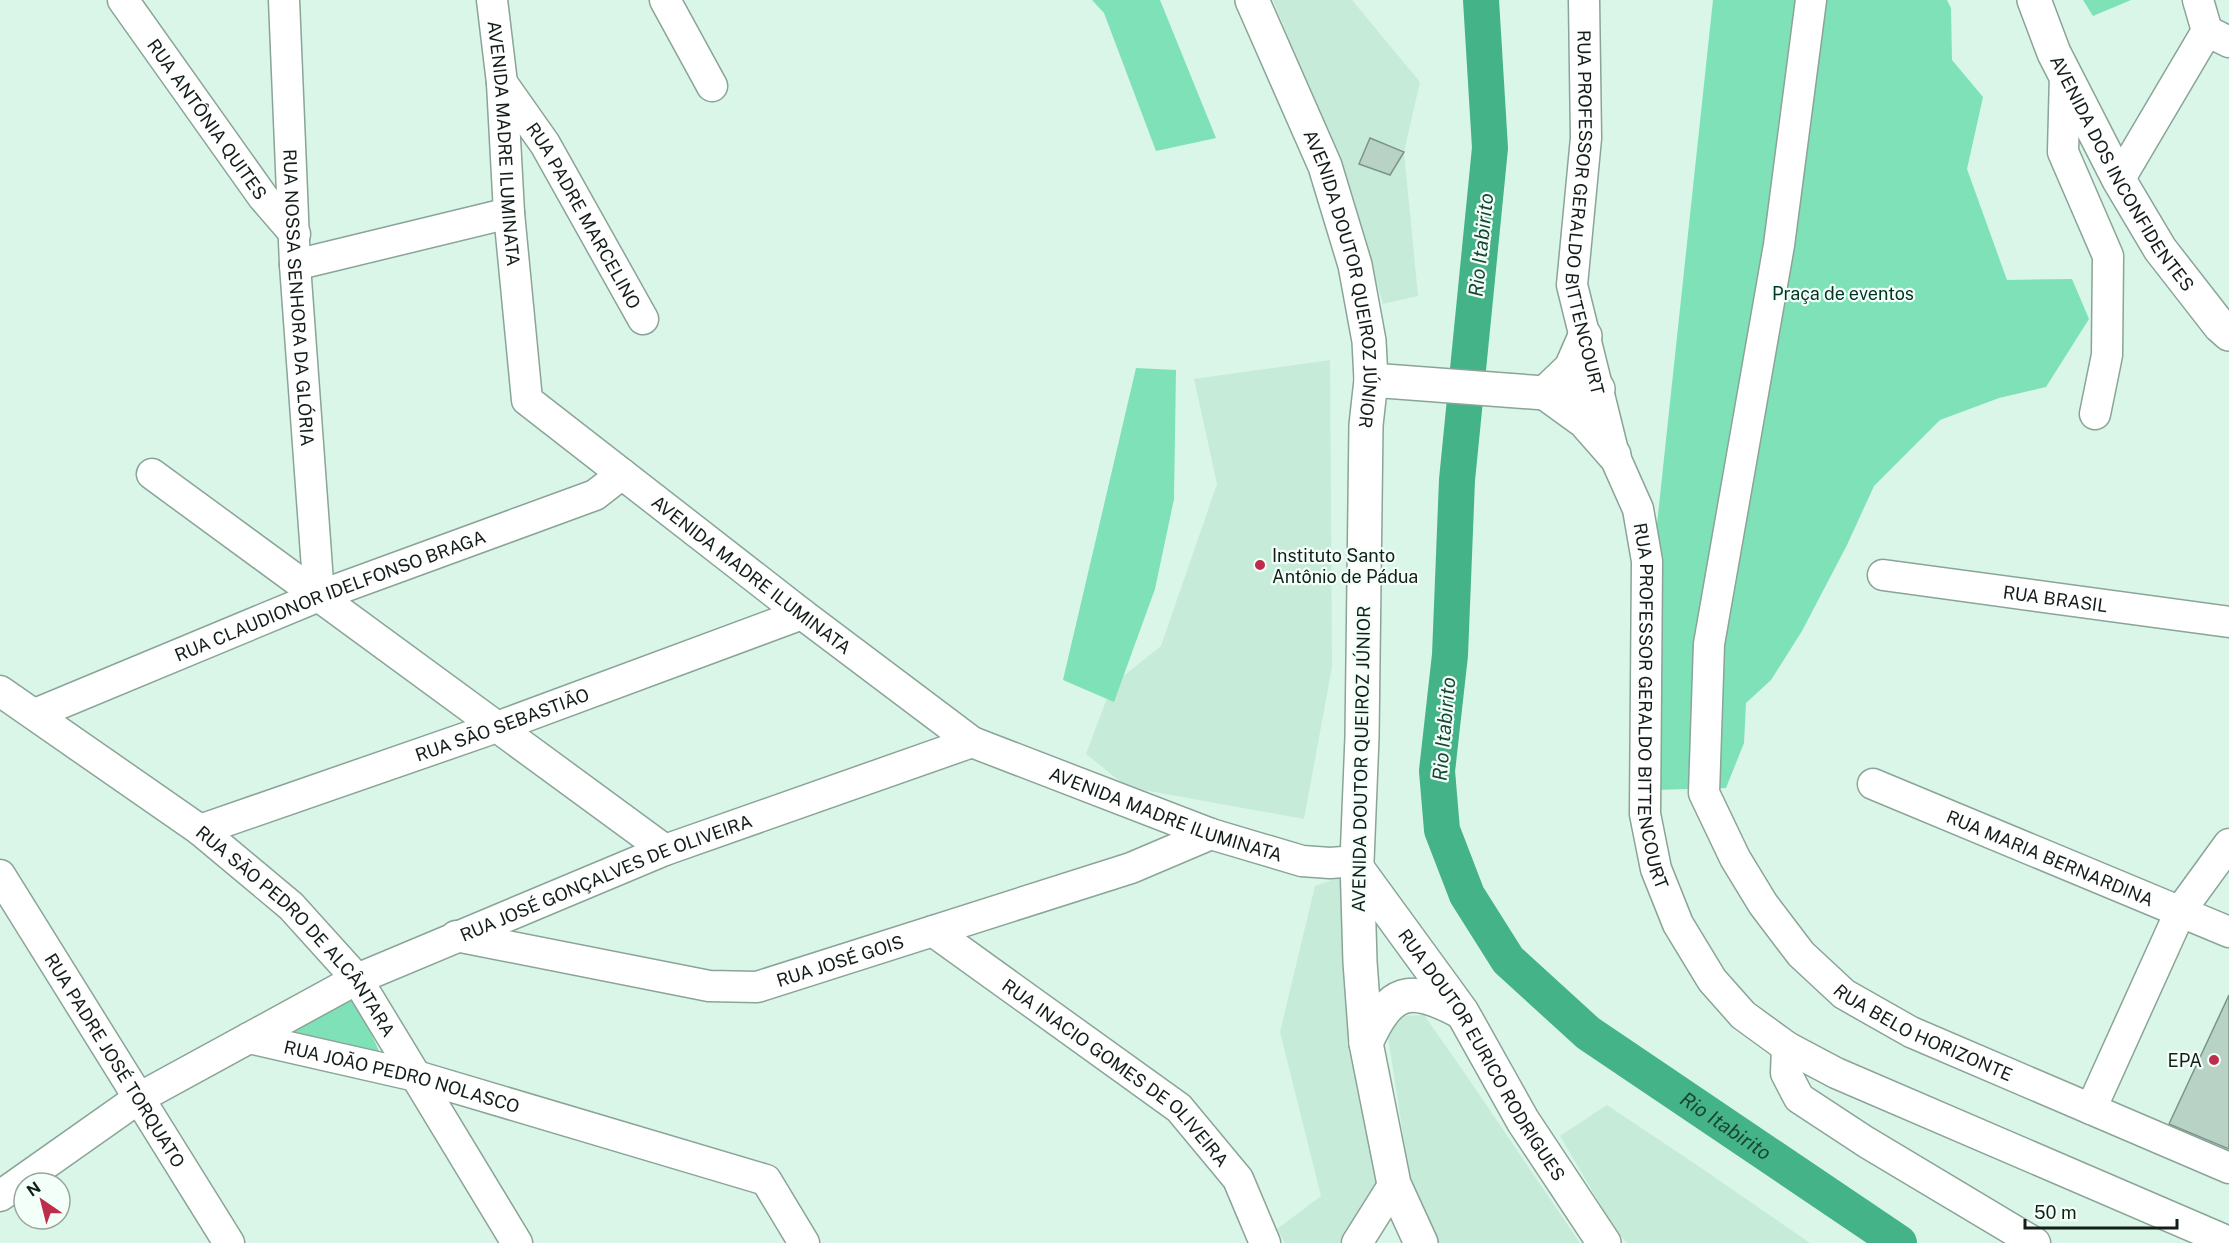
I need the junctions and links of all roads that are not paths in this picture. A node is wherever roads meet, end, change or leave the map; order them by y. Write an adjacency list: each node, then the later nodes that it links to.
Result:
1 (123, 0): 16 (street, RUA ANTÔNIA QUITES)
2 (284, 0): 16 (street, RUA NOSSA SENHORA DA GLÓRIA)
3 (492, 0): 12 (street, AVENIDA MADRE ILUMINATA)
4 (665, 0): 13 (street)
5 (1252, 0): 21 (main road, AVENIDA DOUTOR QUEIROZ JÚNIOR)
6 (1584, 0): 20 (street, RUA PROFESSOR GERALDO BITTENCOURT)
7 (1810, 0): 55 (street, RUA BELO HORIZONTE)
8 (2034, 0): 11 (main road, AVENIDA DOS INCONFIDENTES)
9 (2198, 0): 10 (street)
10 (2218, 36): 14 (street)
11 (2064, 74): 14 (main road, AVENIDA DOS INCONFIDENTES); 24 (street)
12 (502, 83): 15 (street, AVENIDA MADRE ILUMINATA); 18 (street, RUA PADRE MARCELINO)
13 (712, 86)
14 (2119, 180): 19 (main road, AVENIDA DOS INCONFIDENTES)
15 (509, 213): 17 (street); 27 (street, AVENIDA MADRE ILUMINATA)
16 (295, 234): 17 (street, RUA NOSSA SENHORA DA GLÓRIA)
17 (295, 265): 29 (street, RUA NOSSA SENHORA DA GLÓRIA)
18 (643, 319)
19 (2229, 334)
20 (1585, 336): 22 (street, RUA PROFESSOR GERALDO BITTENCOURT); 23 (main road)
21 (1371, 380): 23 (main road); 41 (main road, AVENIDA DOUTOR QUEIROZ JÚNIOR)
22 (1598, 389): 23 (main road); 25 (street, RUA PROFESSOR GERALDO BITTENCOURT)
23 (1537, 392): 25 (main road)
24 (2095, 414)
25 (1614, 455): 52 (street, RUA PROFESSOR GERALDO BITTENCOURT)
26 (152, 474): 29 (street)
27 (622, 474): 29 (street, RUA CLAUDIONOR IDELFONSO BRAGA); 30 (street, AVENIDA MADRE ILUMINATA)
28 (1883, 575): 31 (street, RUA BRASIL)
29 (319, 596): 33 (street, RUA CLAUDIONOR IDELFONSO BRAGA); 34 (street)
30 (801, 614): 34 (street, RUA SÃO SEBASTIÃO); 35 (street, AVENIDA MADRE ILUMINATA)
31 (2229, 622)
32 (0, 691): 33 (street, RUA SÃO PEDRO DE ALCÂNTARA)
33 (35, 714): 37 (street, RUA SÃO PEDRO DE ALCÂNTARA)
34 (497, 727): 37 (street, RUA SÃO SEBASTIÃO); 40 (street)
35 (972, 742): 38 (street, AVENIDA MADRE ILUMINATA); 40 (street, RUA JOSÉ GONÇALVES DE OLIVEIRA)
36 (1873, 784): 43 (street, RUA MARIA BERNARDINA)
37 (200, 830): 48 (street, RUA SÃO PEDRO DE ALCÂNTARA)
38 (1212, 834): 41 (street, AVENIDA MADRE ILUMINATA); 45 (street, RUA JOSÉ GOIS)
39 (2229, 844): 43 (street)
40 (665, 850): 47 (street, RUA JOSÉ GONÇALVES DE OLIVEIRA)
41 (1357, 864): 49 (main road, RUA DOUTOR EURICO RODRIGUES); 51 (main road, AVENIDA DOUTOR QUEIROZ JÚNIOR)
42 (0, 875): 44 (street, RUA PADRE JOSÉ TORQUATO)
43 (2181, 910): 46 (street, RUA MARIA BERNARDINA); 55 (street)
44 (10, 917): 54 (street, RUA PADRE JOSÉ TORQUATO)
45 (933, 931): 47 (street, RUA JOSÉ GOIS); 63 (street, RUA INACIO GOMES DE OLIVEIRA)
46 (2229, 932)
47 (456, 936): 48 (street, RUA JOSÉ GONÇALVES DE OLIVEIRA)
48 (357, 978): 50 (street, RUA JOSÉ GONÇALVES DE OLIVEIRA); 53 (street, RUA SÃO PEDRO DE ALCÂNTARA)
49 (1462, 1012): 51 (main road); 66 (main road, RUA DOUTOR EURICO RODRIGUES)
50 (249, 1038): 53 (street, RUA JOÃO PEDRO NOLASCO); 54 (street)
51 (1366, 1042): 57 (main road, AVENIDA DOUTOR QUEIROZ JÚNIOR)
52 (1787, 1047): 59 (street, RUA PROFESSOR GERALDO BITTENCOURT); 67 (street)
53 (416, 1076): 61 (street, RUA SÃO PEDRO DE ALCÂNTARA); 62 (street, RUA JOÃO PEDRO NOLASCO)
54 (139, 1098): 58 (street); 60 (street, RUA PADRE JOSÉ TORQUATO)
55 (2091, 1108): 56 (street, RUA BELO HORIZONTE)
56 (2229, 1167)
57 (1394, 1184): 64 (street); 65 (main road, AVENIDA DOUTOR QUEIROZ JÚNIOR)
58 (0, 1196)
59 (2229, 1242)
60 (229, 1243)
61 (517, 1243)
62 (804, 1243)
63 (1265, 1243)
64 (1357, 1243)
65 (1421, 1243)
66 (1604, 1243)
67 (2035, 1243)

